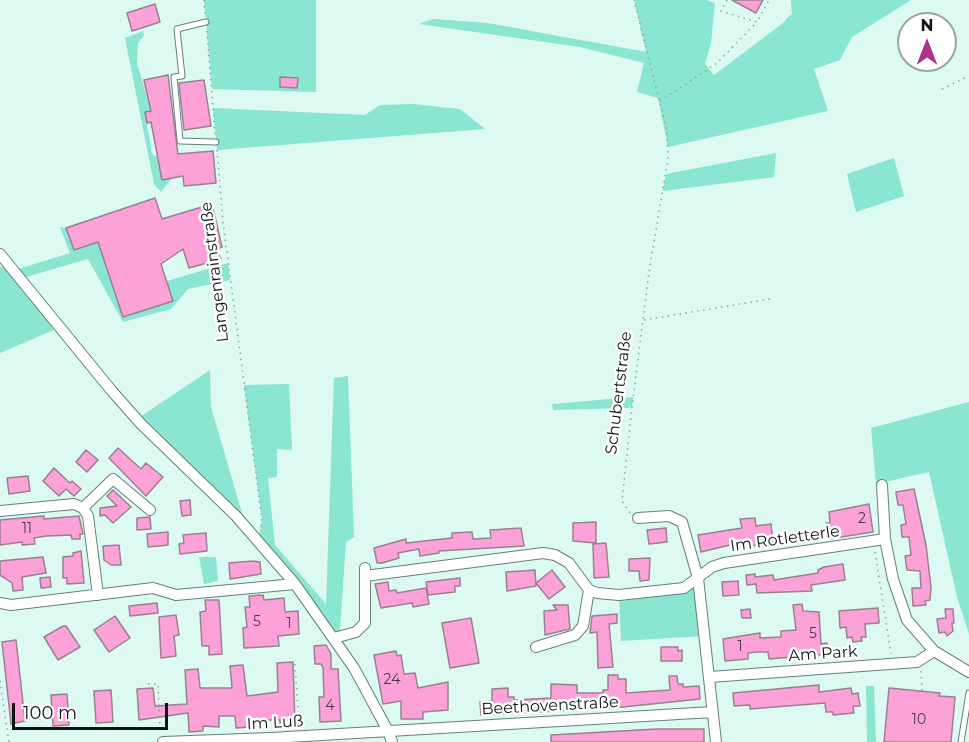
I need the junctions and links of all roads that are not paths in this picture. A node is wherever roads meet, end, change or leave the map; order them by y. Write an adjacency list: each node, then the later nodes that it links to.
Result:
1 (206, 22): 2 (lane)
2 (216, 142)
3 (0, 254): 11 (street)
4 (882, 485): 9 (street)
5 (83, 508): 6 (street); 7 (street); 13 (street)
6 (150, 510)
7 (0, 511)
8 (638, 518): 10 (street)
9 (885, 539): 10 (street, Im Rotletterle); 17 (street)
10 (698, 578): 12 (street, Im Rotletterle); 19 (street)
11 (295, 584): 13 (street); 15 (street)
12 (589, 590): 15 (street); 16 (street)
13 (98, 595): 14 (street)
14 (0, 603)
15 (334, 638): 22 (street)
16 (537, 647)
17 (934, 651): 18 (street); 19 (street, Am Park)
18 (969, 672)
19 (710, 677): 21 (street)
20 (969, 693): 27 (lane)
21 (713, 712): 22 (street, Beethovenstraße); 26 (street)
22 (388, 731): 24 (street, Im Luß); 25 (street)
23 (161, 738): 24 (street, Im Luß)
24 (271, 740)
25 (392, 742)
26 (716, 742)
27 (961, 742)

